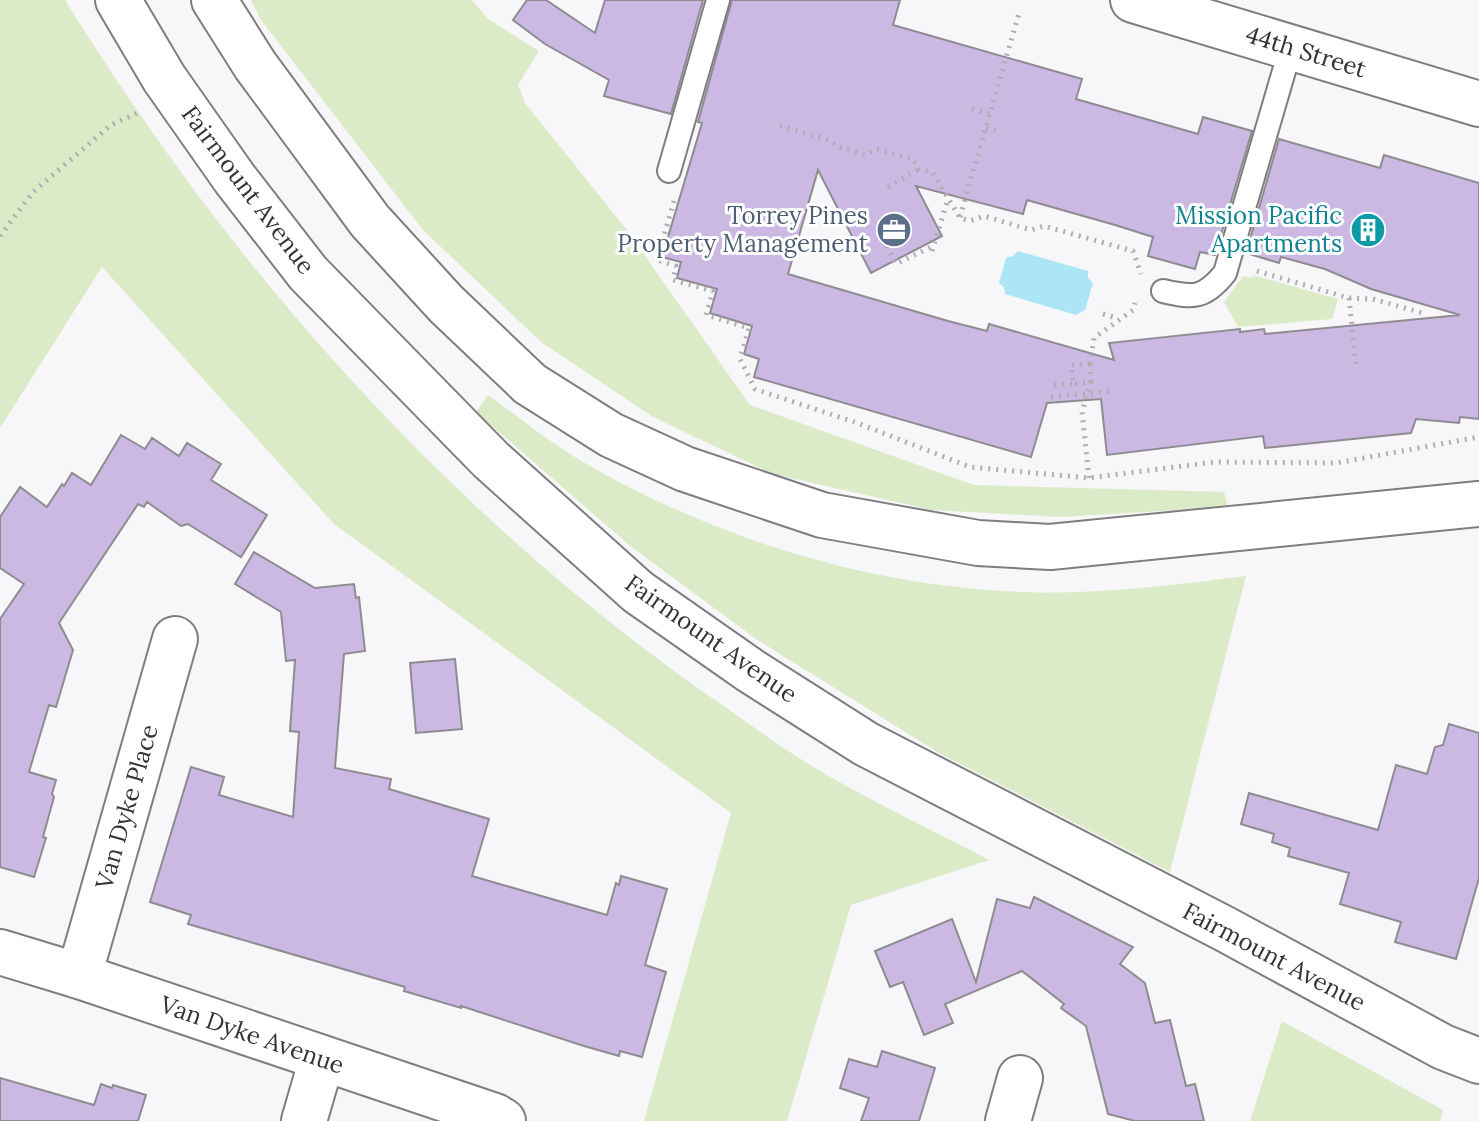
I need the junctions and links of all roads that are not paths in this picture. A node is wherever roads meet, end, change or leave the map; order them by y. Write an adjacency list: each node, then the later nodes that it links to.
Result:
1 (118, 0): 14 (main road, Fairmount Avenue)
2 (214, 0): 9 (main road)
3 (718, 0): 7 (lane)
4 (1133, 0): 5 (main road, 44th Street)
5 (1291, 47): 6 (main road, 44th Street); 8 (lane)
6 (1479, 104)
7 (669, 171)
8 (1163, 291)
9 (1479, 504)
10 (175, 639): 12 (main road, Van Dyke Place)
11 (0, 952): 12 (main road, Van Dyke Avenue)
12 (79, 976): 13 (main road, Van Dyke Avenue)
13 (322, 1059): 16 (main road); 17 (main road, Van Dyke Avenue)
14 (1479, 1061)
15 (1020, 1078): 18 (main road)
16 (304, 1121)
17 (503, 1121)
18 (1008, 1121)

